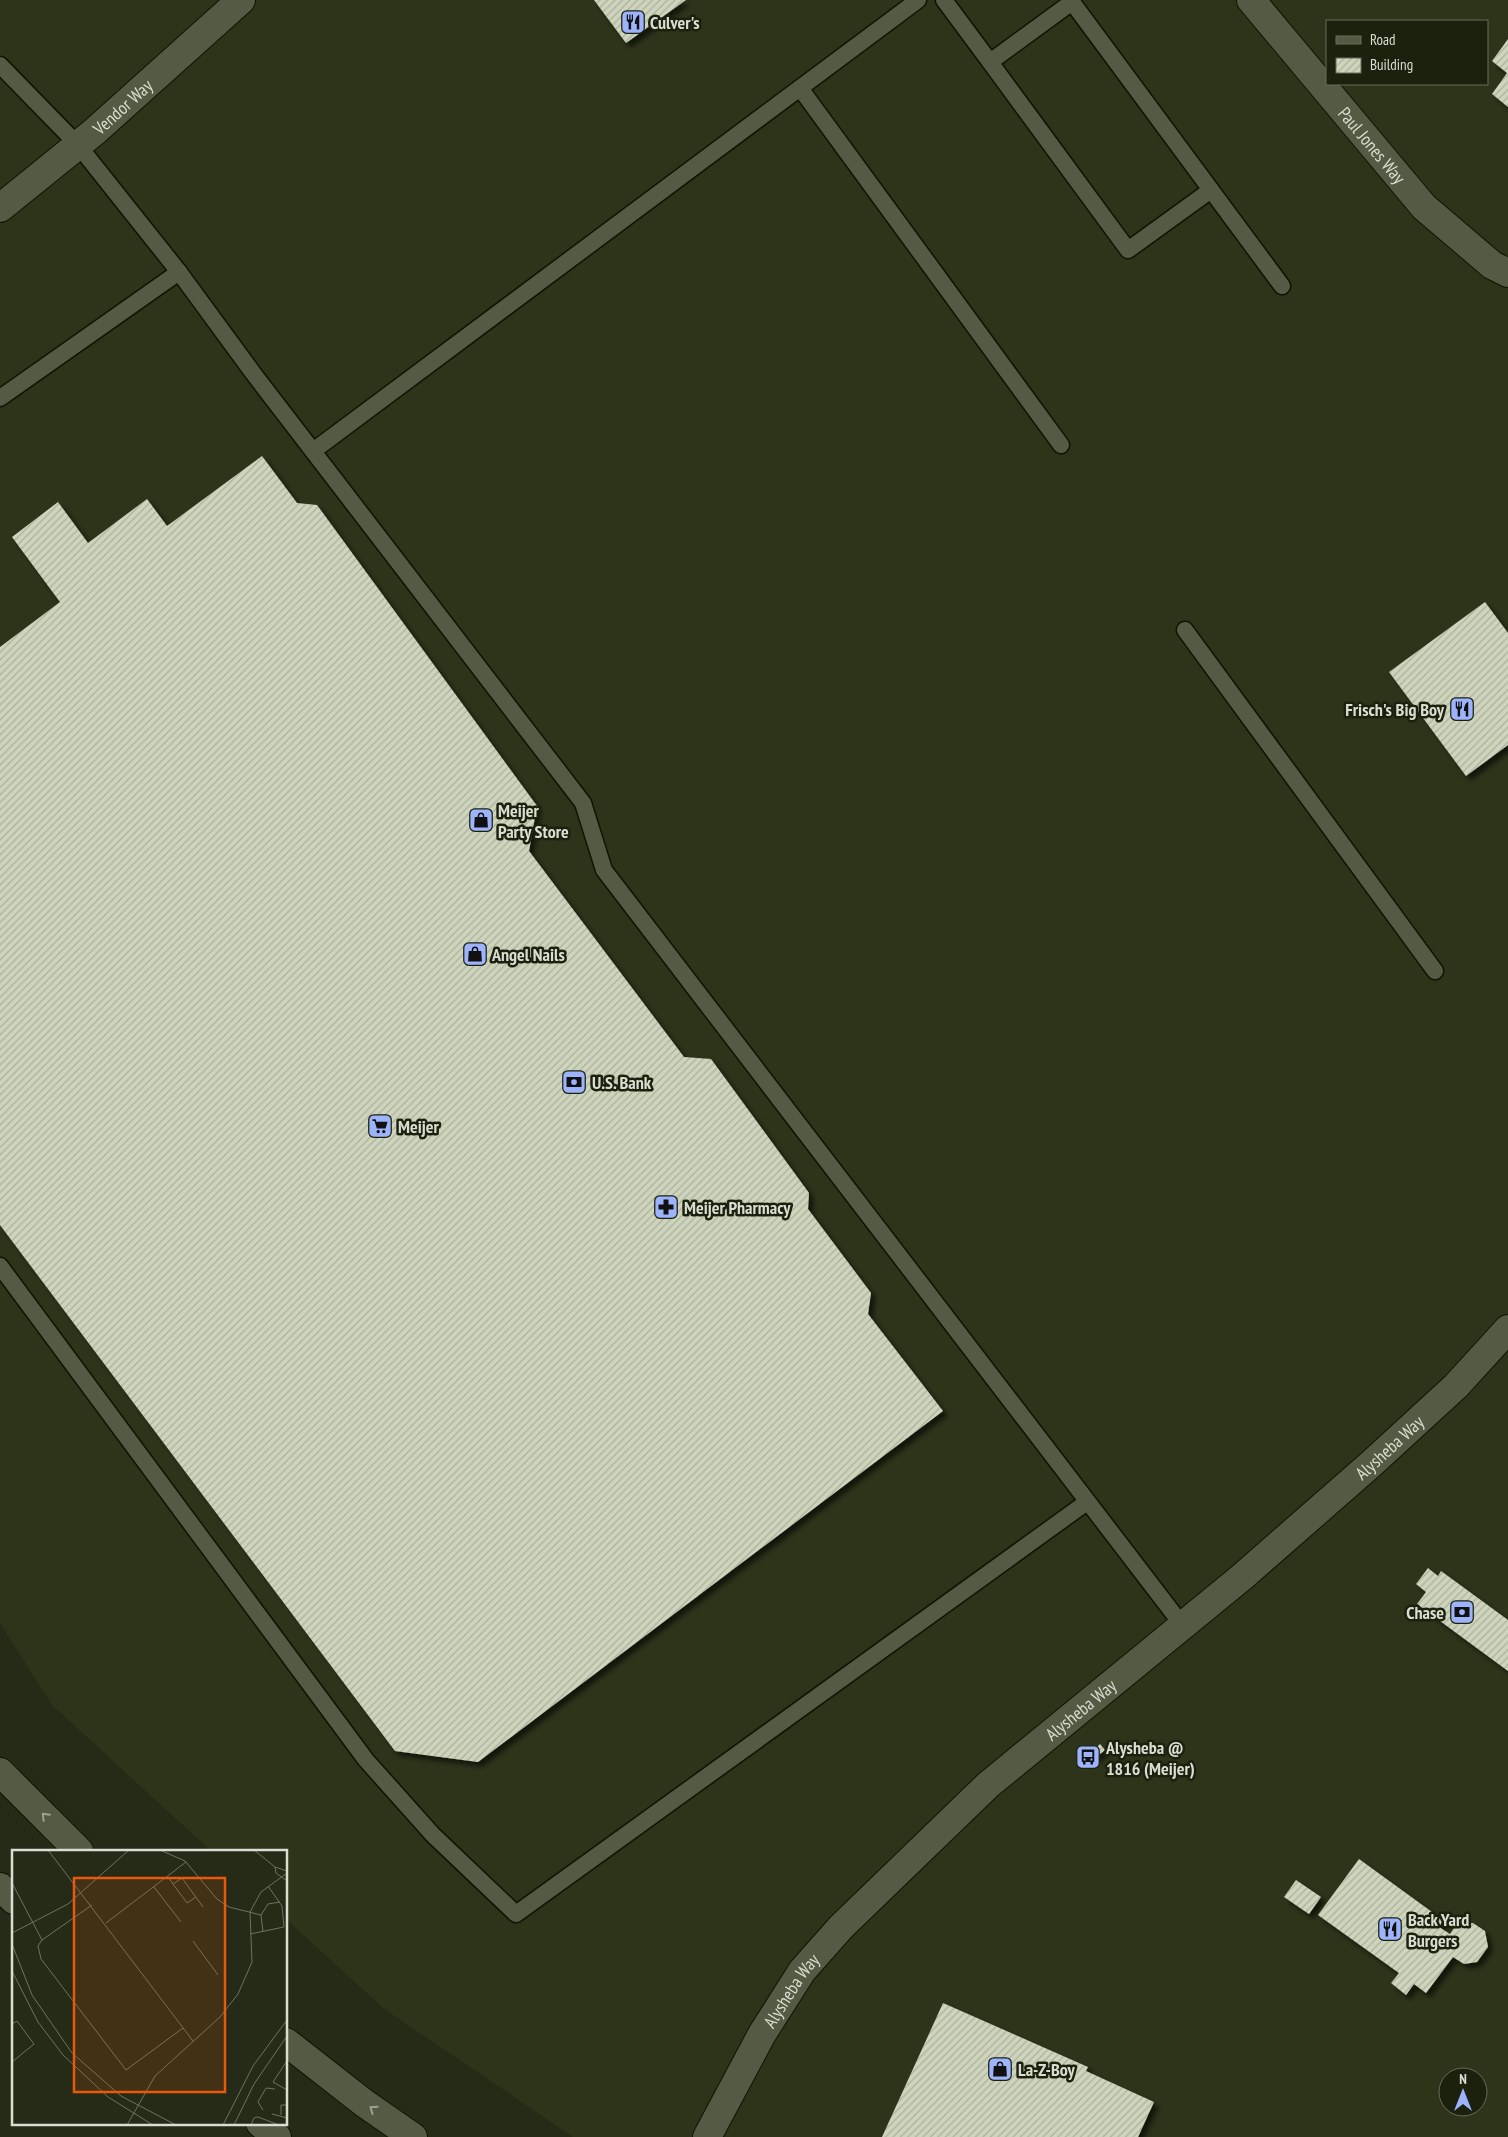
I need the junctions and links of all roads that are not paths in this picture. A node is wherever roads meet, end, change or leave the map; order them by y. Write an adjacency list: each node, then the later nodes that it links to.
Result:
1 (241, 0): 8 (street, Vendor Way)
2 (918, 0): 7 (lane)
3 (944, 0): 5 (lane)
4 (1251, 0): 12 (street, Paul Jones Way)
5 (990, 62): 9 (lane); 9 (lane)
6 (0, 65): 8 (lane)
7 (800, 88): 15 (lane); 16 (lane)
8 (78, 145): 10 (street, Vendor Way); 11 (lane)
9 (1211, 190): 13 (lane)
10 (0, 208)
11 (179, 272): 14 (lane); 16 (lane)
12 (1508, 273)
13 (1282, 286)
14 (0, 398)
15 (1061, 444)
16 (313, 451): 21 (lane)
17 (1185, 630): 18 (lane)
18 (1435, 971)
19 (0, 1266): 21 (lane)
20 (1508, 1329): 22 (street, Alysheba Way)
21 (1087, 1502): 22 (lane)
22 (1183, 1626): 31 (street, Alysheba Way)
23 (0, 1772): 24 (street, one-way to 23)
24 (78, 1850)
25 (0, 1887): 26 (street)
26 (12, 1898)
27 (288, 2044): 30 (street, one-way to 27)
28 (261, 2124): 29 (street)
29 (277, 2137)
30 (413, 2137)
31 (707, 2137)

